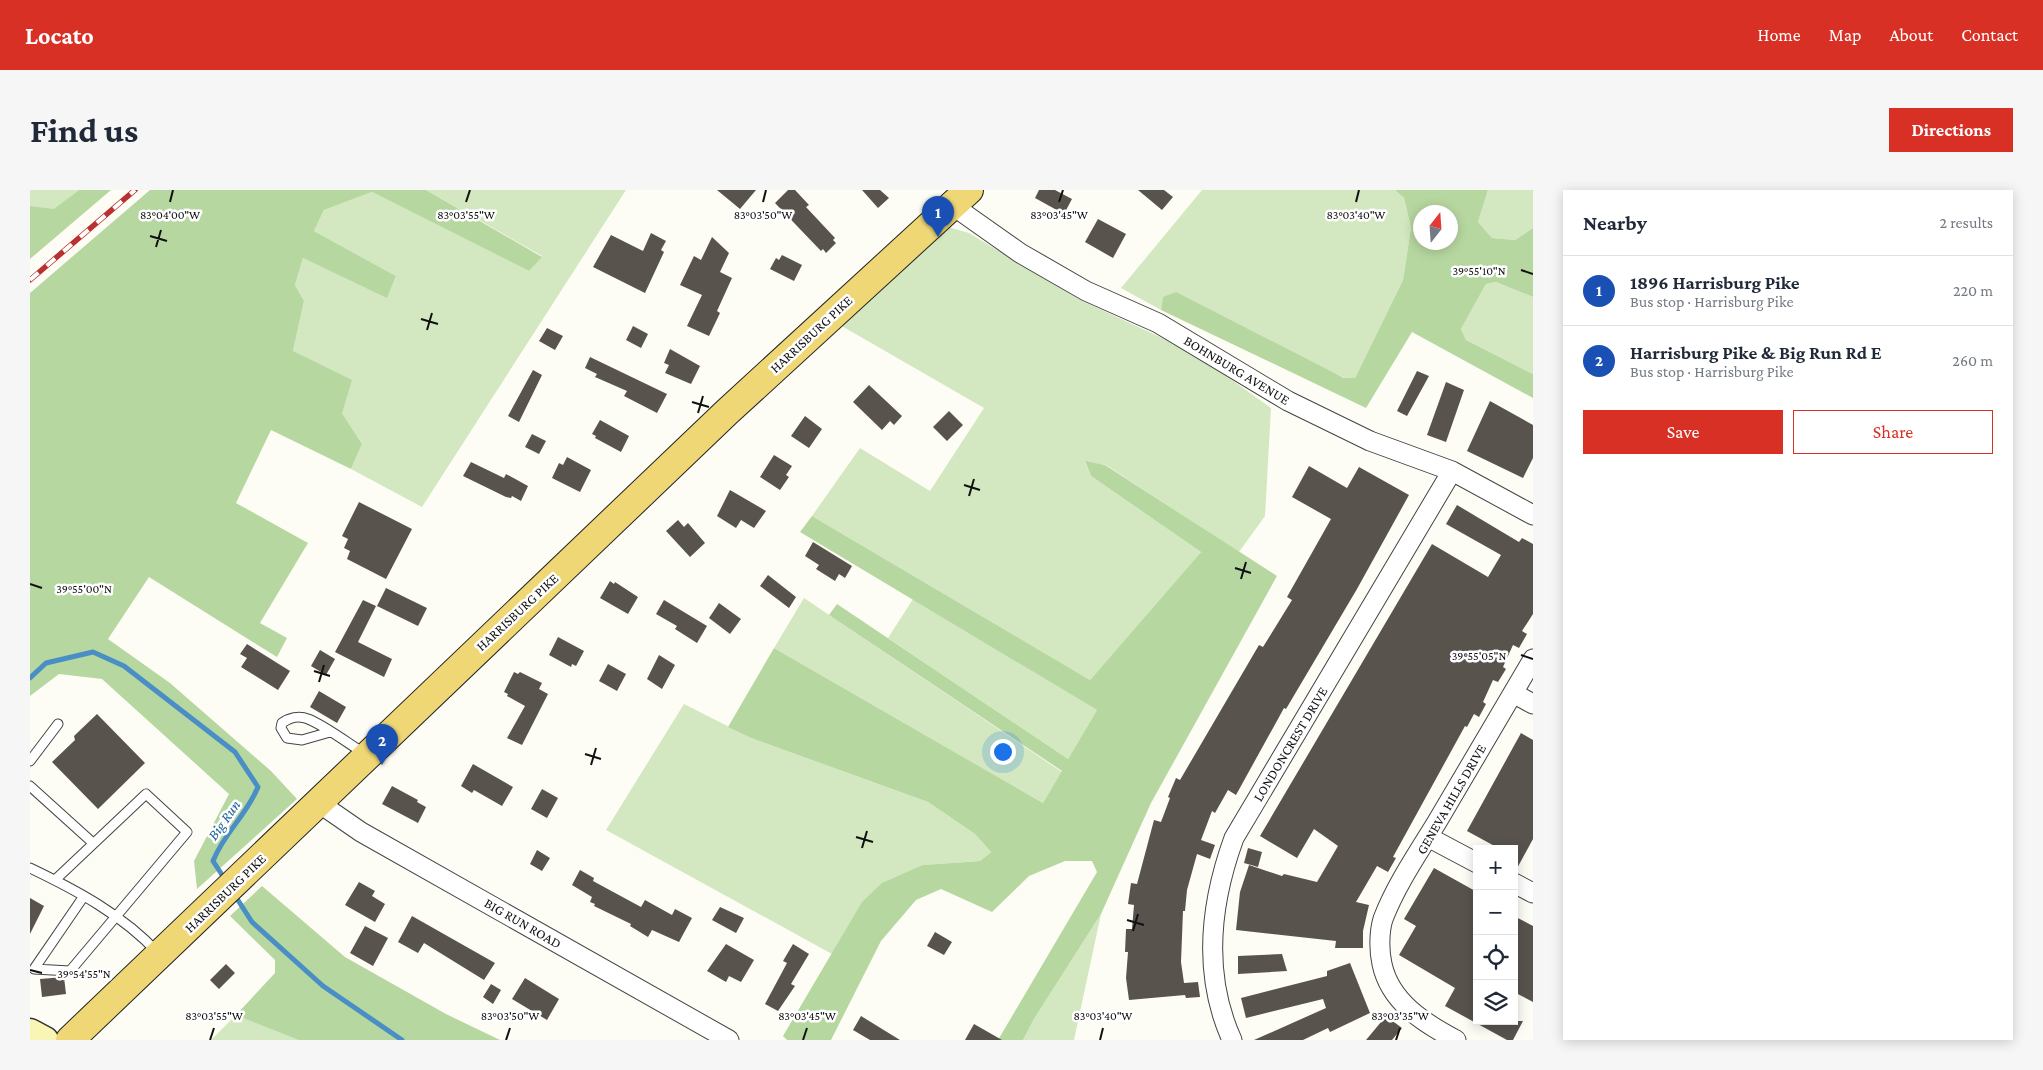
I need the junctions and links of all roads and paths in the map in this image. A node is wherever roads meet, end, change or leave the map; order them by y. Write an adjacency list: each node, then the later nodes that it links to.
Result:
1 (961, 198): 2 (street, BOHNBURG AVENUE); 9 (main road, HARRISBURG PIKE)
2 (1452, 471): 3 (street, BOHNBURG AVENUE); 27 (street, LONDONCREST DRIVE)
3 (1533, 514)
4 (1533, 659): 5 (street, GENEVA HILLS DRIVE)
5 (1513, 693): 6 (street); 13 (street, GENEVA HILLS DRIVE)
6 (1533, 704)
7 (58, 724): 10 (lane)
8 (330, 732): 8 (lane); 9 (lane)
9 (367, 756): 12 (main road, HARRISBURG PIKE)
10 (30, 761)
11 (30, 786): 14 (lane)
12 (319, 803): 22 (main road, HARRISBURG PIKE); 26 (street, BIG RUN ROAD)
13 (1428, 837): 15 (street); 28 (street, GENEVA HILLS DRIVE)
14 (93, 844): 17 (lane); 21 (lane)
15 (1473, 860)
16 (30, 868): 17 (lane)
17 (55, 880): 20 (lane)
18 (1518, 884): 19 (street)
19 (1533, 892)
20 (84, 896): 21 (lane); 21 (lane)
21 (116, 917): 22 (lane)
22 (160, 955): 25 (main road, HARRISBURG PIKE)
23 (30, 1032): 24 (main road)
24 (45, 1040)
25 (70, 1040)
26 (729, 1040)
27 (1232, 1040)
28 (1456, 1040)

